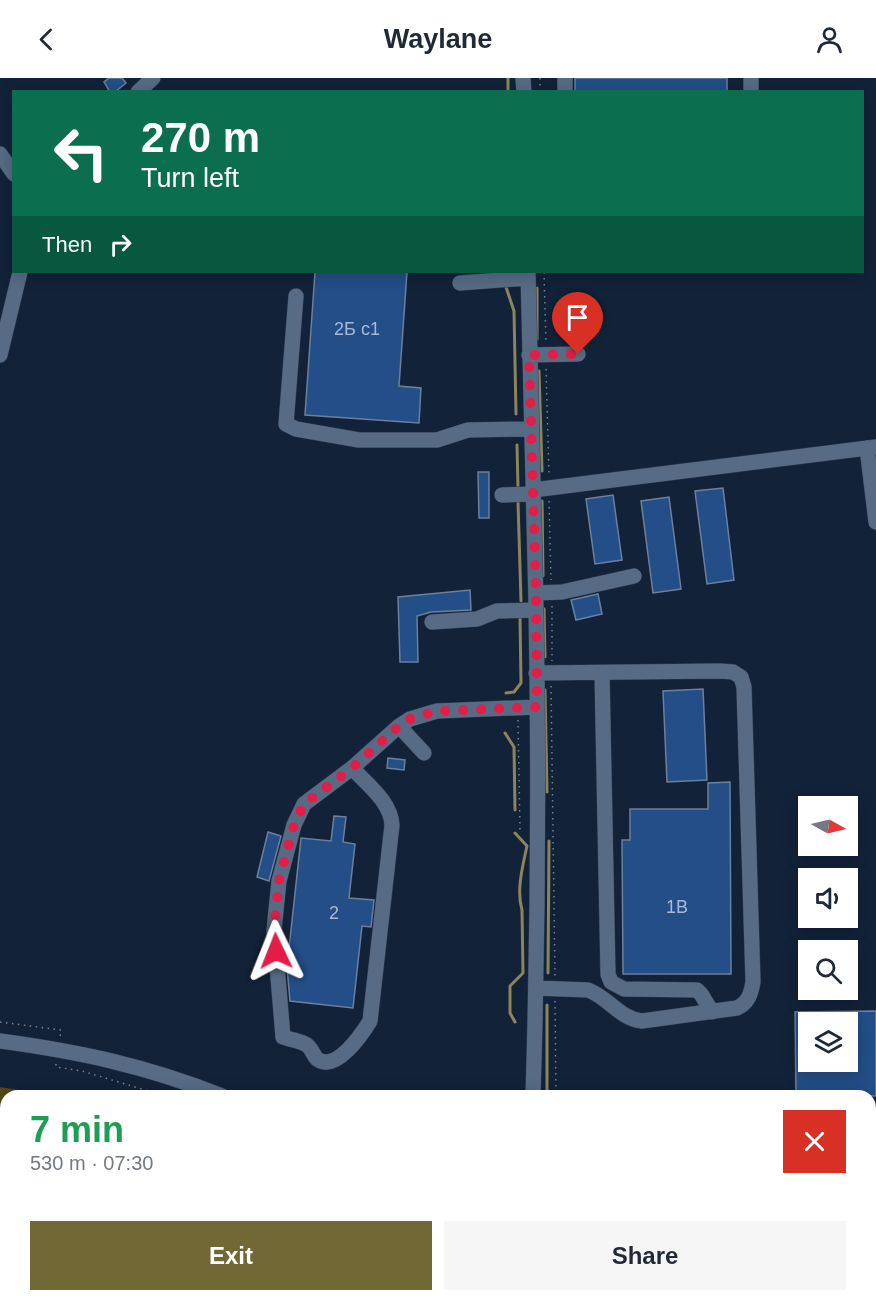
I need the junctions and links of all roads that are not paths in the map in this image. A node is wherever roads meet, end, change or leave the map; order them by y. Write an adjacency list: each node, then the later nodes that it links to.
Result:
1 (153, 78): 2 (street)
2 (140, 90)
3 (0, 154): 4 (street)
4 (12, 171)
5 (20, 273): 10 (street)
6 (529, 273): 7 (street); 11 (street)
7 (460, 283)
8 (296, 296): 12 (street)
9 (578, 354): 11 (street)
10 (0, 355)
11 (529, 355): 12 (street)
12 (531, 429): 14 (street)
13 (872, 448): 14 (street); 16 (street)
14 (533, 492): 15 (street); 18 (street)
15 (502, 495)
16 (876, 522)
17 (634, 576): 18 (street)
18 (536, 593): 19 (street)
19 (536, 609): 20 (street); 21 (street)
20 (432, 622)
21 (536, 673): 22 (street); 23 (street)
22 (602, 673): 28 (street); 28 (street)
23 (537, 707): 24 (street); 27 (street)
24 (399, 726): 25 (street); 26 (street)
25 (424, 753)
26 (352, 768): 26 (street)
27 (536, 988): 28 (street); 31 (street)
28 (712, 1012)
29 (0, 1041): 30 (street)
30 (205, 1090)
31 (533, 1090)

